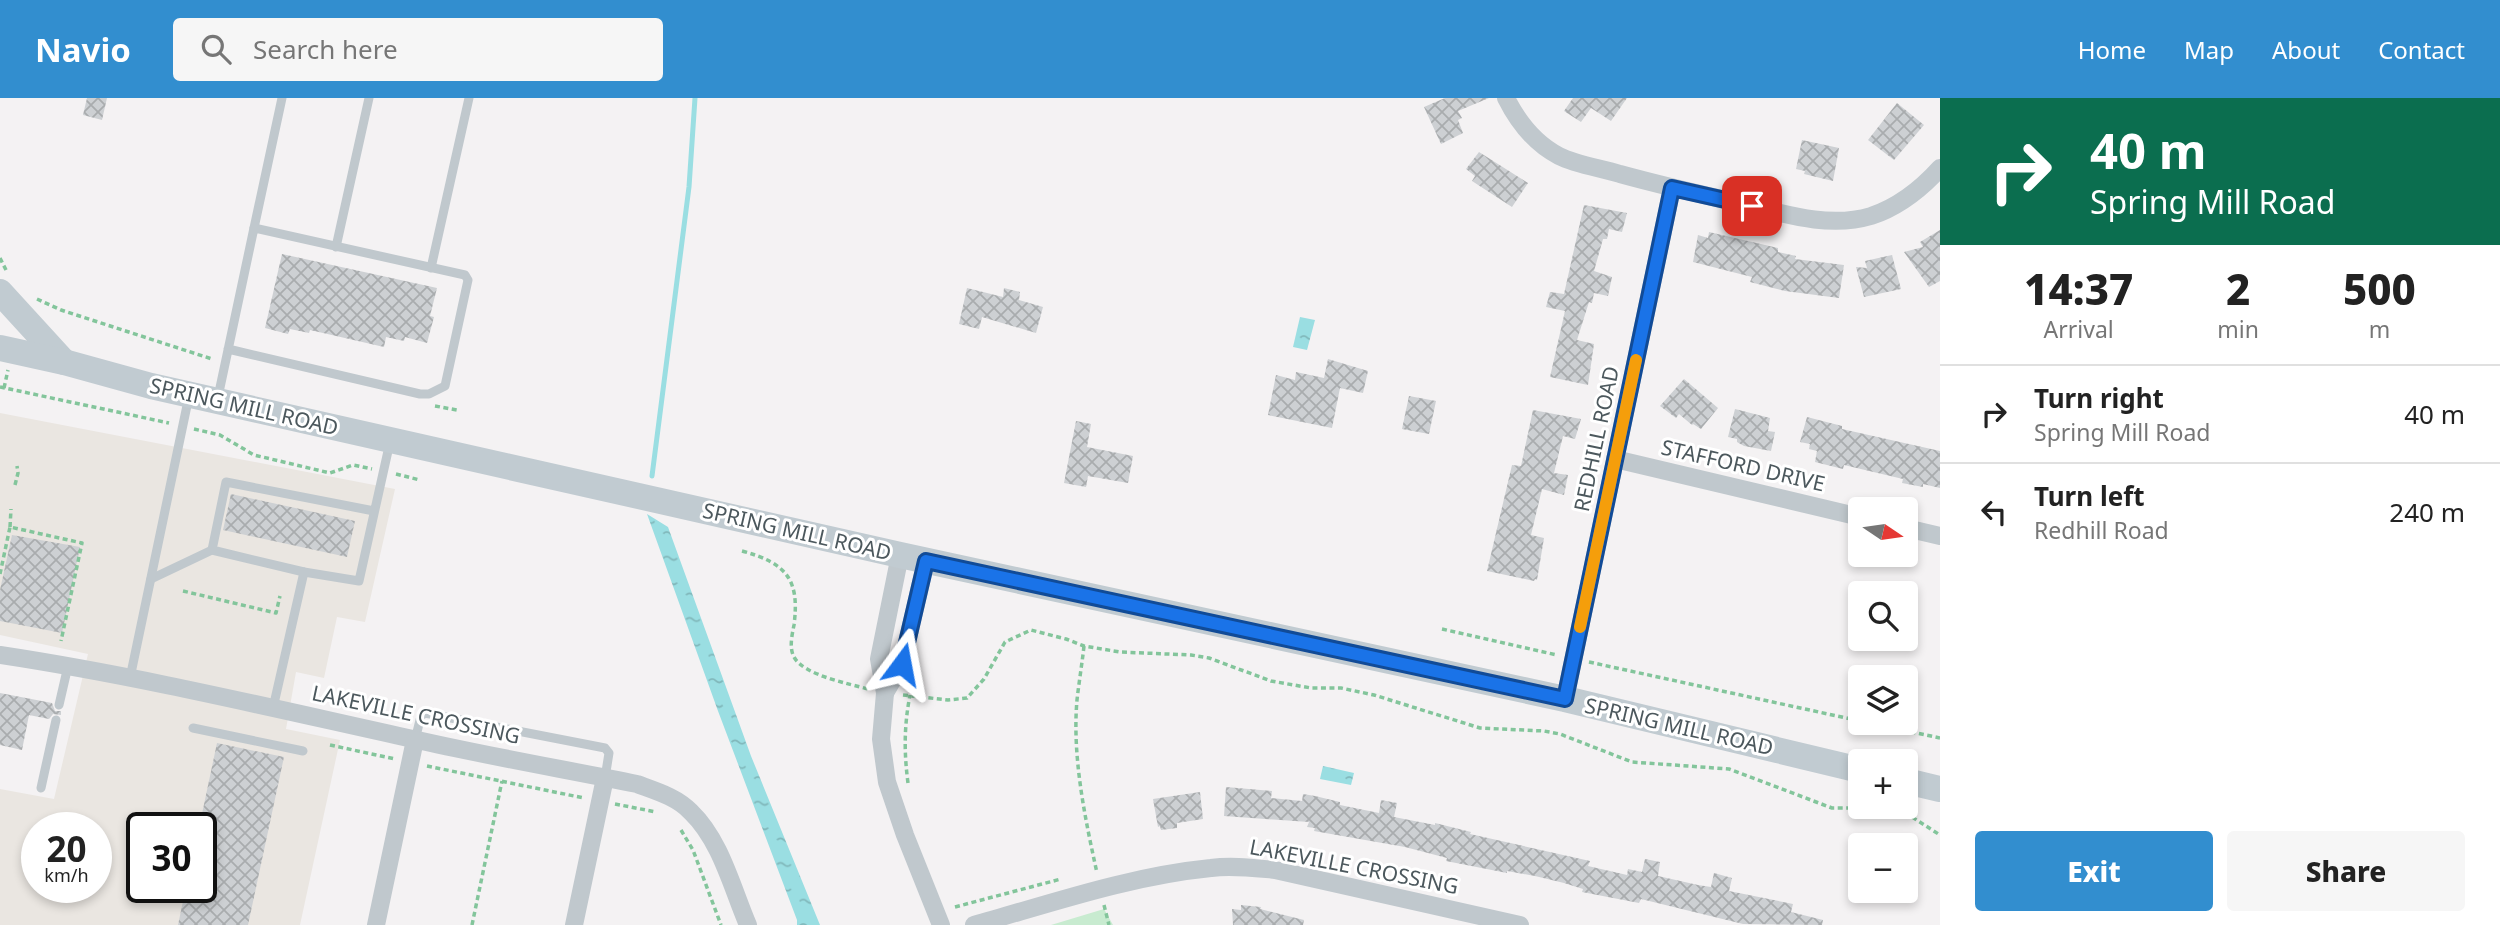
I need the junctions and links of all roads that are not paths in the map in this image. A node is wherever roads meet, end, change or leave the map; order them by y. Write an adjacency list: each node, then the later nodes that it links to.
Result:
1 (282, 98): 7 (lane)
2 (369, 98): 8 (lane)
3 (469, 98): 9 (lane)
4 (1506, 98): 6 (street)
5 (1940, 168): 6 (street)
6 (1672, 188): 17 (street, REDHILL ROAD)
7 (254, 228): 8 (lane); 12 (lane)
8 (337, 247): 9 (lane)
9 (431, 268): 12 (lane)
10 (0, 292): 13 (street)
11 (0, 348): 13 (street, SPRING MILL ROAD)
12 (228, 349): 15 (lane)
13 (64, 362): 14 (street, SPRING MILL ROAD)
14 (190, 395): 15 (street, SPRING MILL ROAD); 25 (lane)
15 (217, 401): 16 (street, SPRING MILL ROAD)
16 (391, 440): 18 (lane); 23 (street, SPRING MILL ROAD)
17 (1615, 459): 19 (street, STAFFORD DRIVE); 30 (street, REDHILL ROAD)
18 (374, 511): 22 (lane); 24 (lane)
19 (1848, 514)
20 (1918, 531): 21 (street)
21 (1940, 536)
22 (212, 550): 24 (lane); 25 (lane)
23 (913, 558): 29 (street); 29 (street); 30 (street, SPRING MILL ROAD)
24 (304, 572): 32 (lane)
25 (151, 579): 28 (lane)
26 (0, 654): 27 (street, LAKEVILLE CROSSING)
27 (68, 666): 28 (street, LAKEVILLE CROSSING); 31 (lane)
28 (130, 678): 32 (street, LAKEVILLE CROSSING)
29 (885, 693): 42 (street)
30 (1565, 699): 37 (street, SPRING MILL ROAD)
31 (59, 705)
32 (273, 708): 35 (street, LAKEVILLE CROSSING)
33 (56, 720): 40 (lane)
34 (193, 727): 36 (lane)
35 (415, 740): 38 (street, LAKEVILLE CROSSING); 38 (lane); 43 (street)
36 (303, 751)
37 (1848, 767)
38 (605, 778): 44 (street); 45 (street, LAKEVILLE CROSSING)
39 (1918, 784): 41 (street)
40 (41, 788)
41 (1940, 789)
42 (946, 920)
43 (376, 925)
44 (574, 925)
45 (748, 925)
46 (974, 925): 47 (street, LAKEVILLE CROSSING)
47 (1520, 925)

